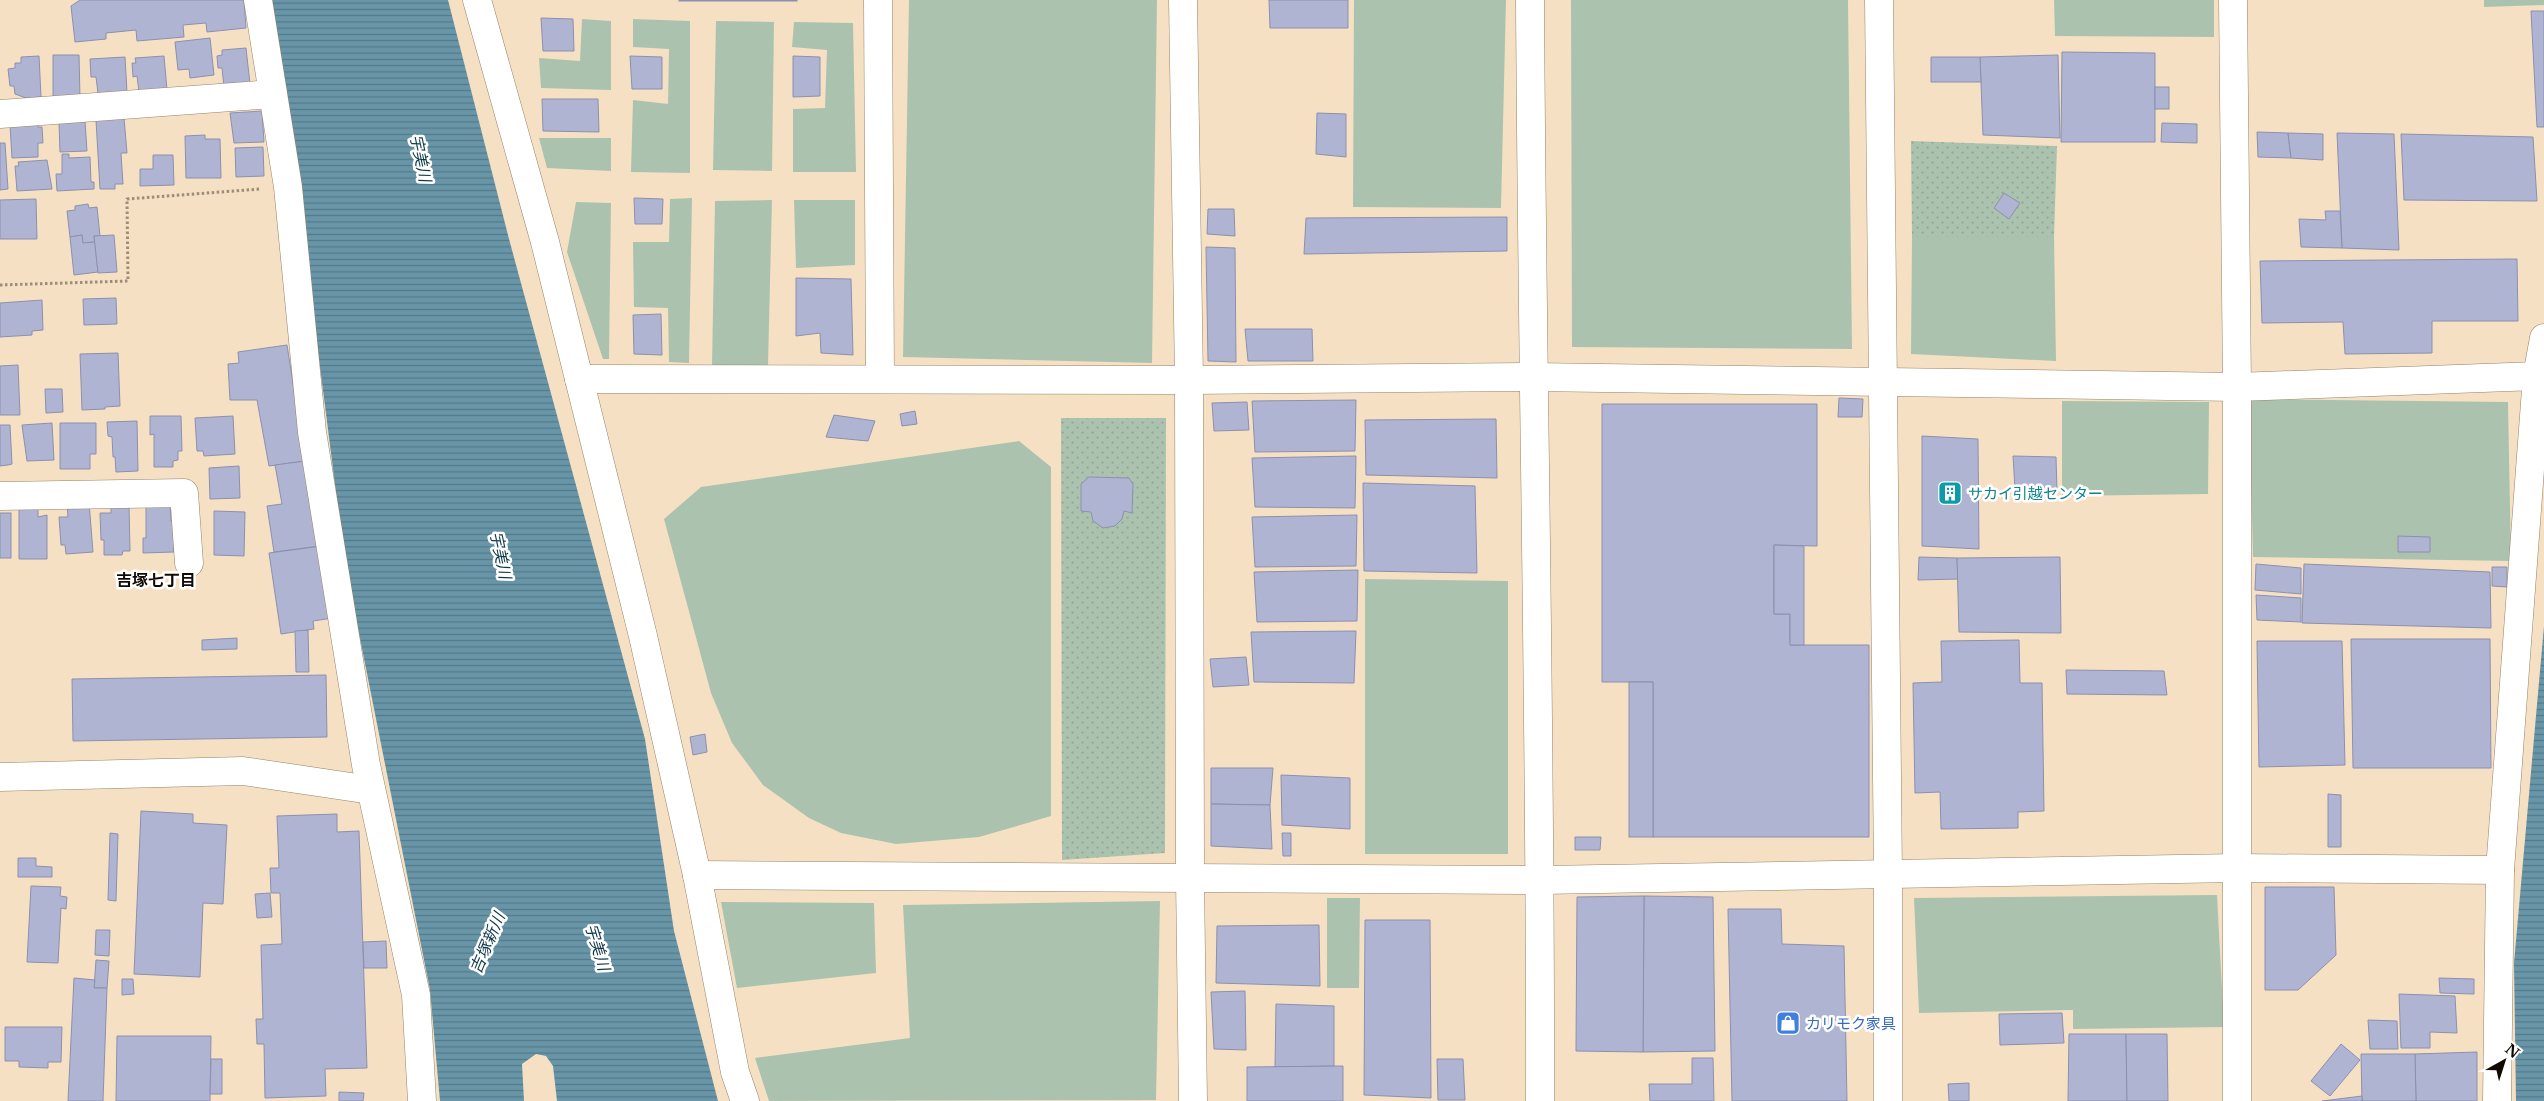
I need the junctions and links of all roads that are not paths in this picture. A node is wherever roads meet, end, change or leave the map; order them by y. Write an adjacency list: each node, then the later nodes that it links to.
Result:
1 (258, 0): 8 (street)
2 (477, 0): 14 (street)
3 (878, 0): 13 (street)
4 (1183, 0): 15 (street)
5 (1530, 0): 12 (street)
6 (1879, 0): 16 (street)
7 (2233, 0): 17 (street)
8 (273, 94): 9 (street); 21 (street)
9 (0, 114)
10 (2544, 338): 11 (street)
11 (2537, 376): 17 (street); 23 (street)
12 (1532, 377): 15 (street); 16 (street); 27 (street)
13 (880, 378): 14 (street); 15 (street)
14 (579, 379): 24 (street)
15 (1189, 380): 26 (street)
16 (1883, 383): 17 (street); 25 (street)
17 (2237, 387): 22 (street)
18 (0, 496): 19 (street)
19 (189, 563)
20 (0, 777): 21 (street)
21 (371, 790): 28 (street)
22 (2237, 868): 23 (street); 25 (street); 33 (street)
23 (2500, 870): 34 (street)
24 (697, 874): 26 (street); 29 (street)
25 (1888, 874): 27 (street); 32 (street)
26 (1190, 878): 27 (street); 30 (street)
27 (1541, 880): 31 (street)
28 (422, 1101)
29 (745, 1101)
30 (1193, 1101)
31 (1540, 1101)
32 (1888, 1101)
33 (2237, 1101)
34 (2497, 1101)

